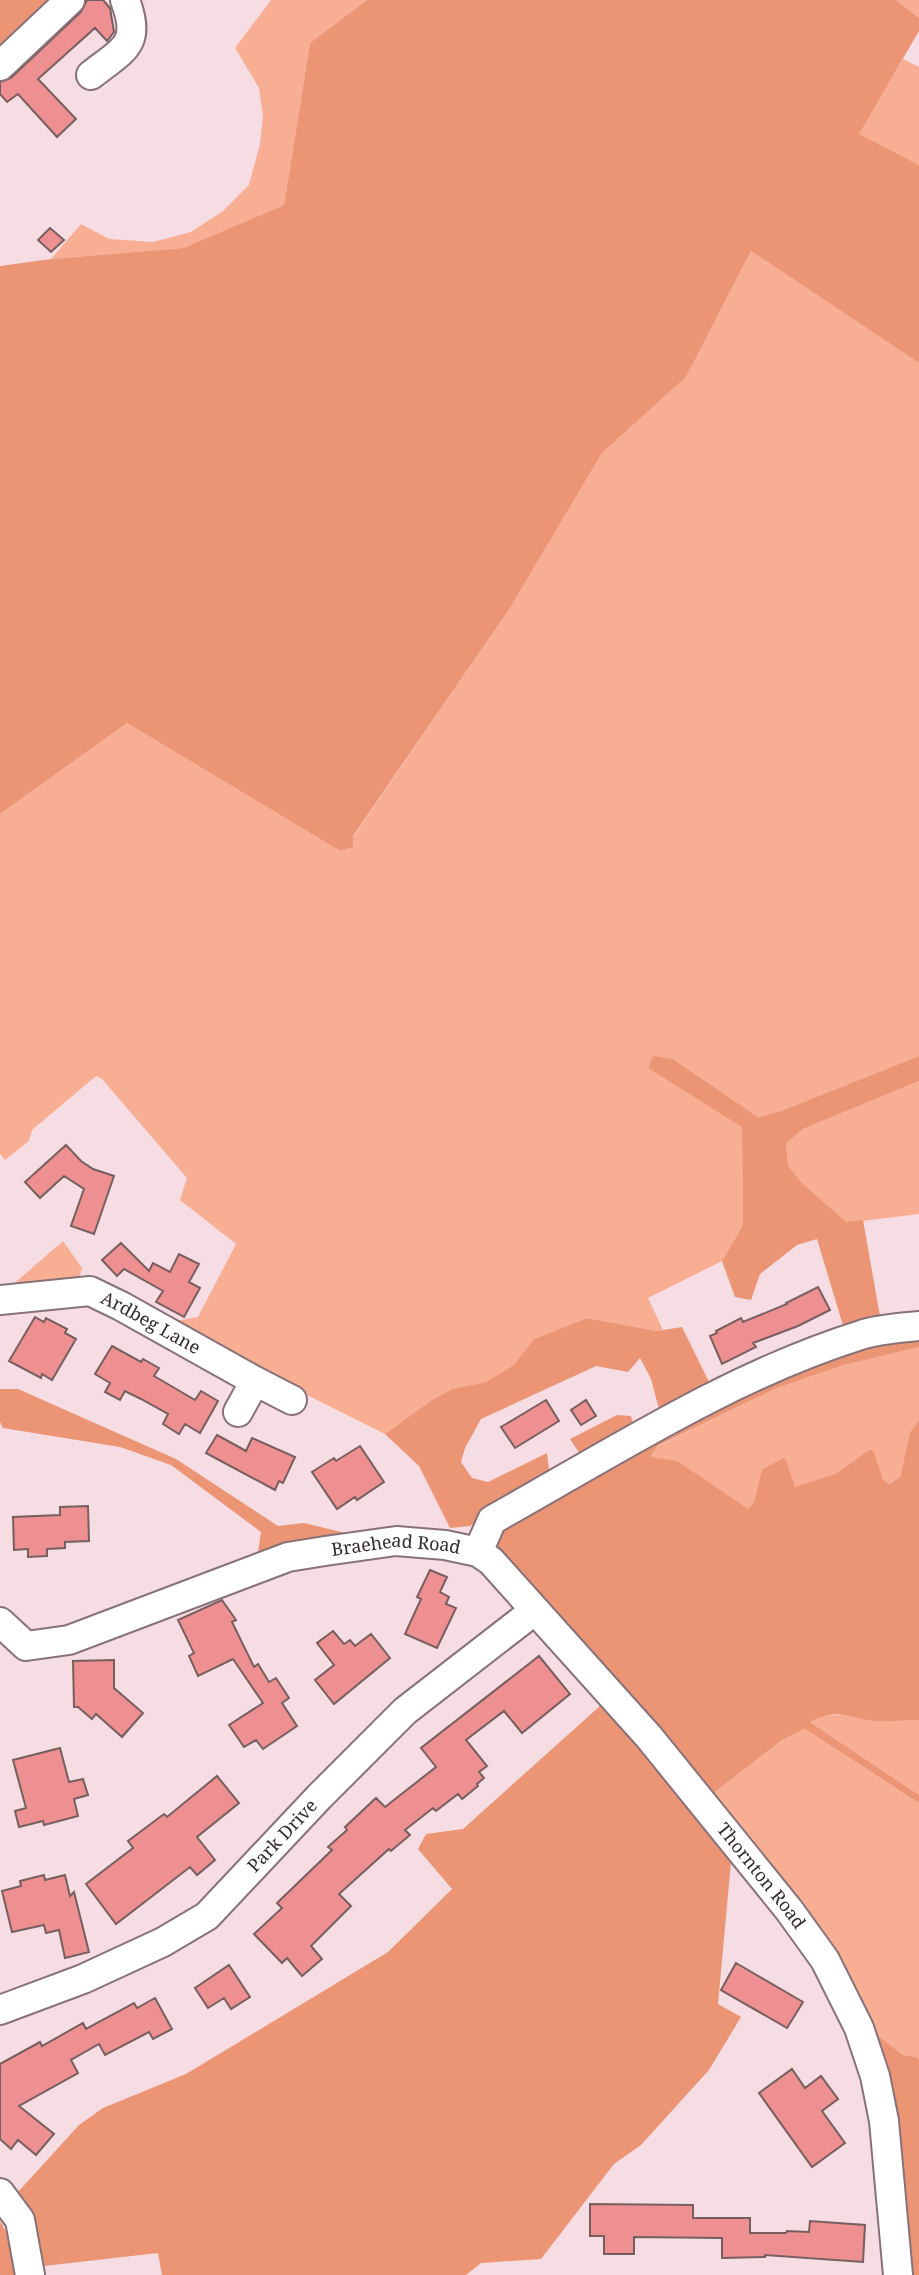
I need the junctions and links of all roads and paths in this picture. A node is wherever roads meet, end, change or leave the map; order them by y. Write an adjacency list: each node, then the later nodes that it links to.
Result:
1 (70, 0): 3 (street)
2 (125, 0): 4 (street)
3 (0, 66)
4 (91, 75)
5 (0, 1300): 7 (street, Ardbeg Lane)
6 (919, 1325): 10 (street, Braehead Road)
7 (255, 1381): 8 (street, Ardbeg Lane); 9 (street)
8 (292, 1399)
9 (238, 1412)
10 (478, 1552): 11 (street, Thornton Road); 12 (street, Braehead Road)
11 (534, 1611): 13 (street, Park Drive); 16 (street, Thornton Road)
12 (0, 1622)
13 (0, 2010)
14 (0, 2193): 15 (street)
15 (30, 2275)
16 (898, 2275)

